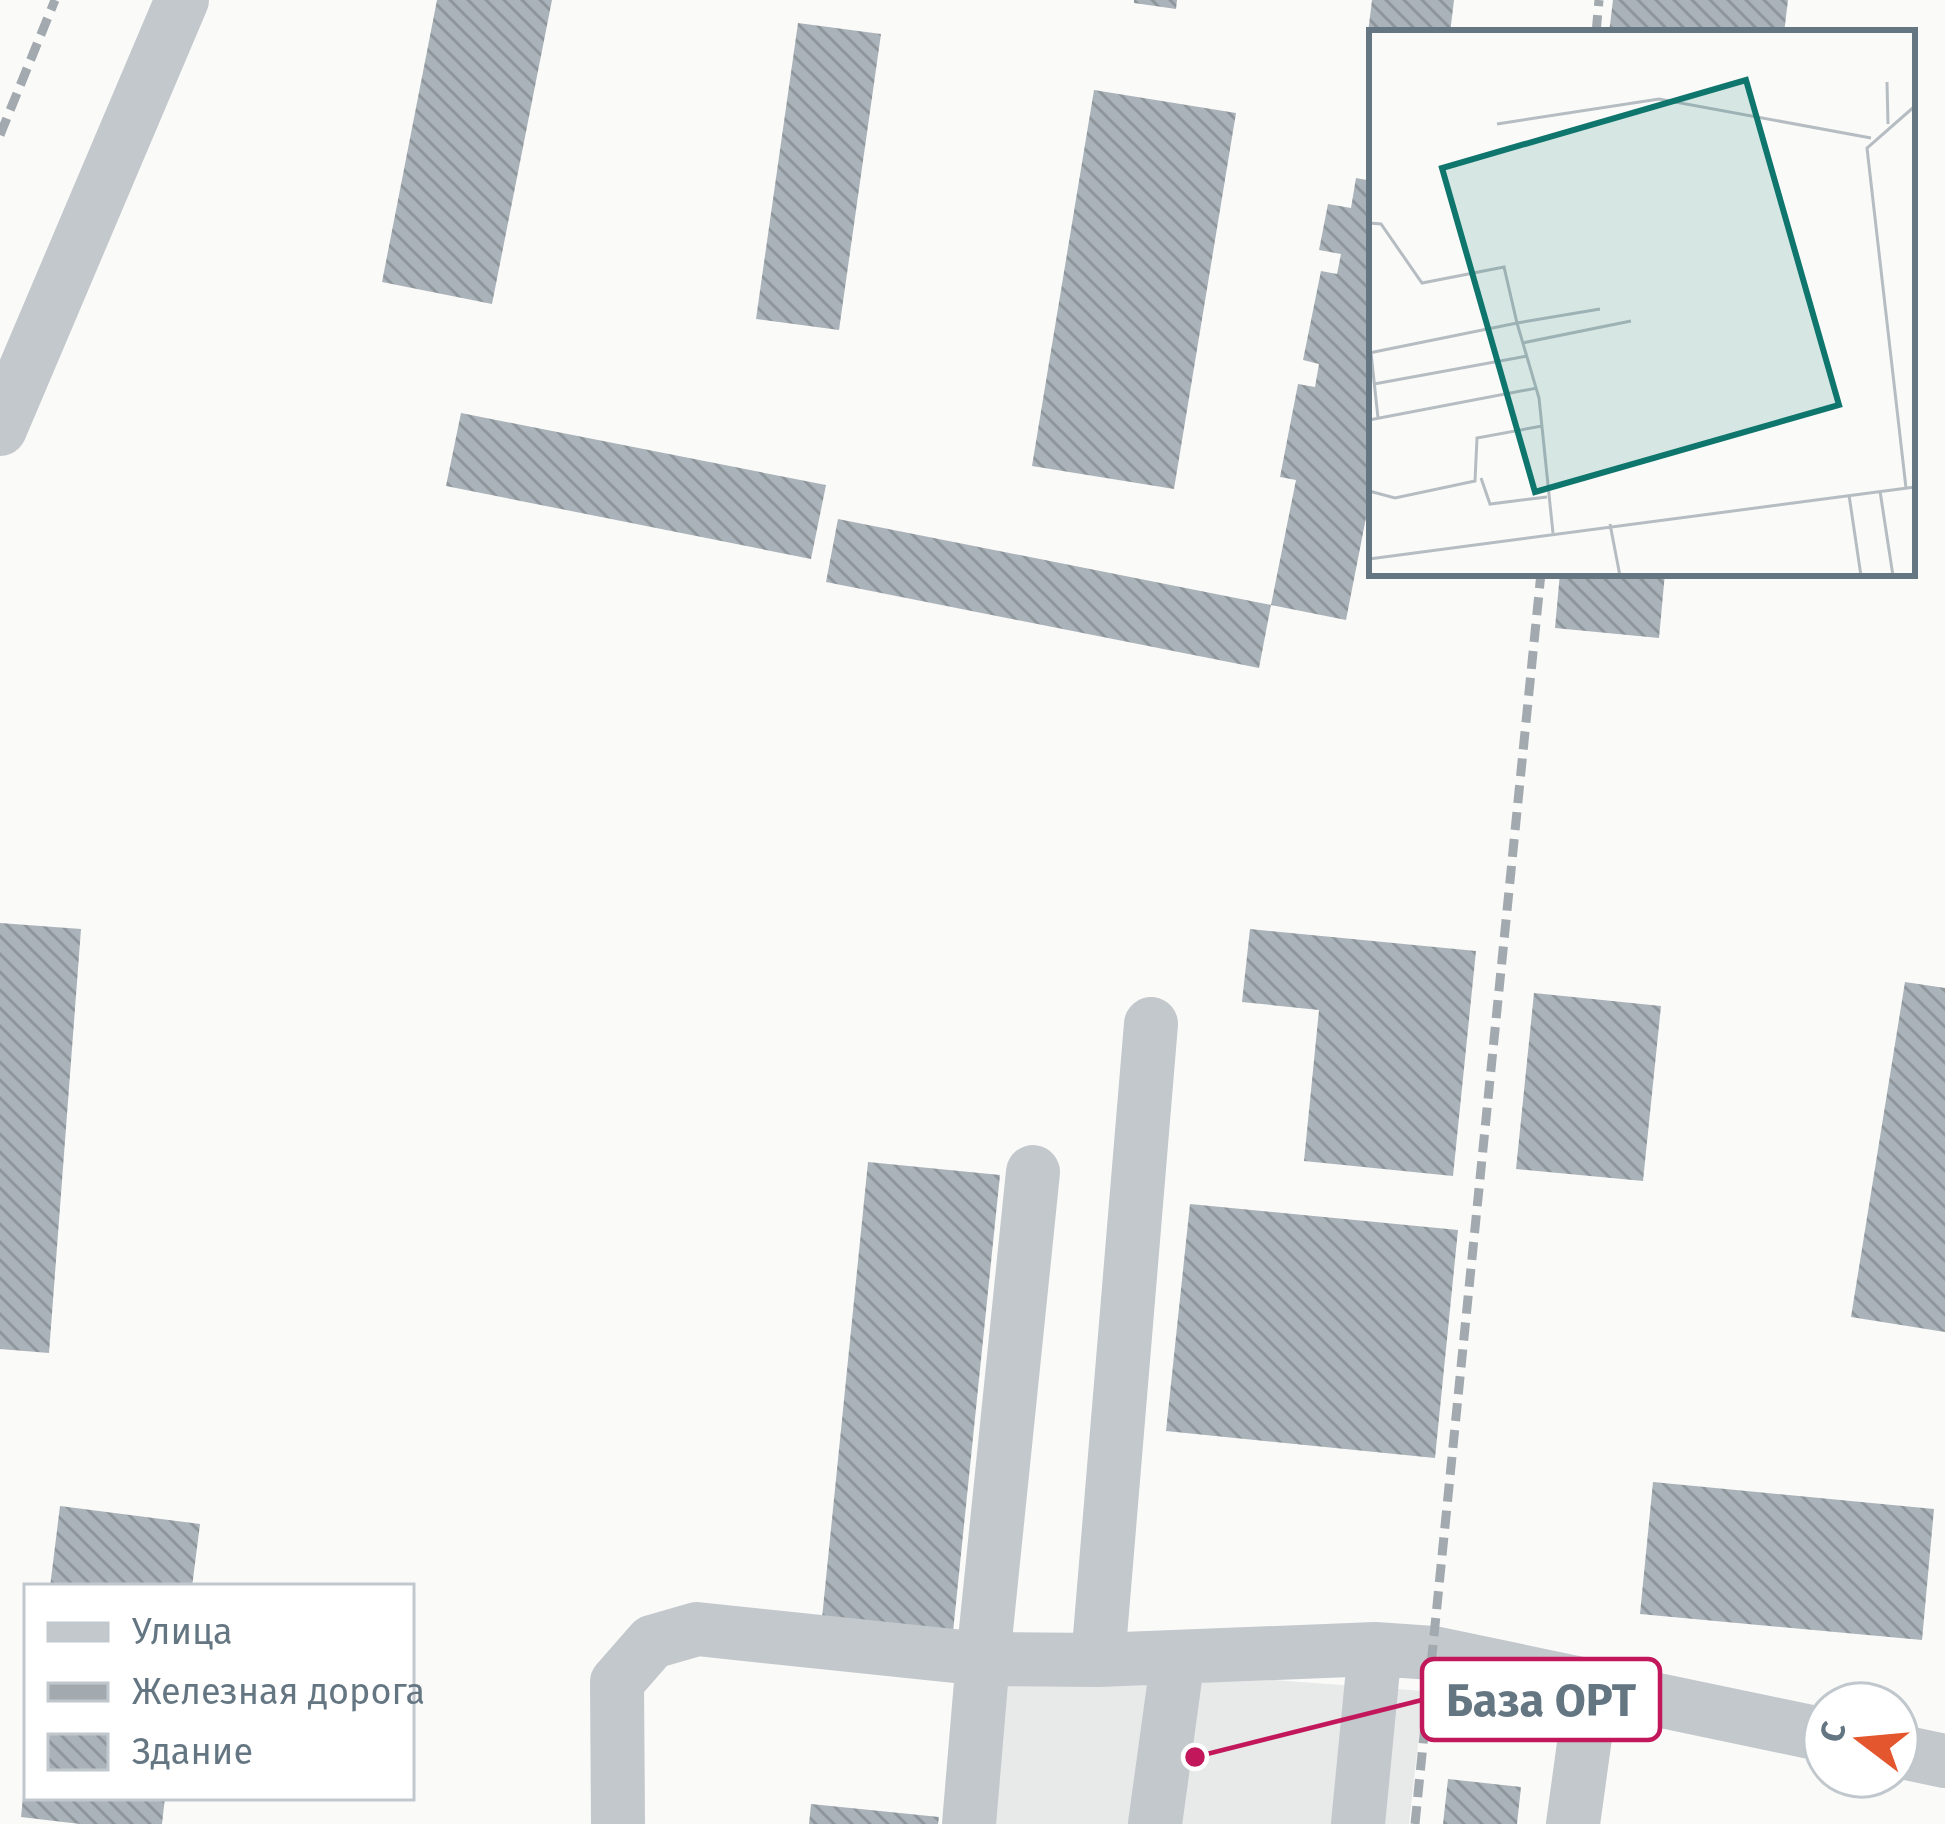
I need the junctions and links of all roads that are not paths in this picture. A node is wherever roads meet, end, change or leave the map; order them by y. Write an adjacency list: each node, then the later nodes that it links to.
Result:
1 (182, 0): 2 (lane)
2 (0, 428)
3 (1151, 1024): 8 (lane)
4 (1033, 1172): 7 (lane)
5 (1375, 1649): 6 (lane); 9 (lane); 14 (lane)
6 (1178, 1657): 8 (lane); 13 (lane)
7 (983, 1659): 8 (lane); 11 (lane); 12 (lane)
8 (1097, 1660)
9 (1592, 1686): 10 (lane); 15 (lane)
10 (1801, 1731)
11 (618, 1824)
12 (969, 1824)
13 (1155, 1824)
14 (1358, 1824)
15 (1574, 1824)

